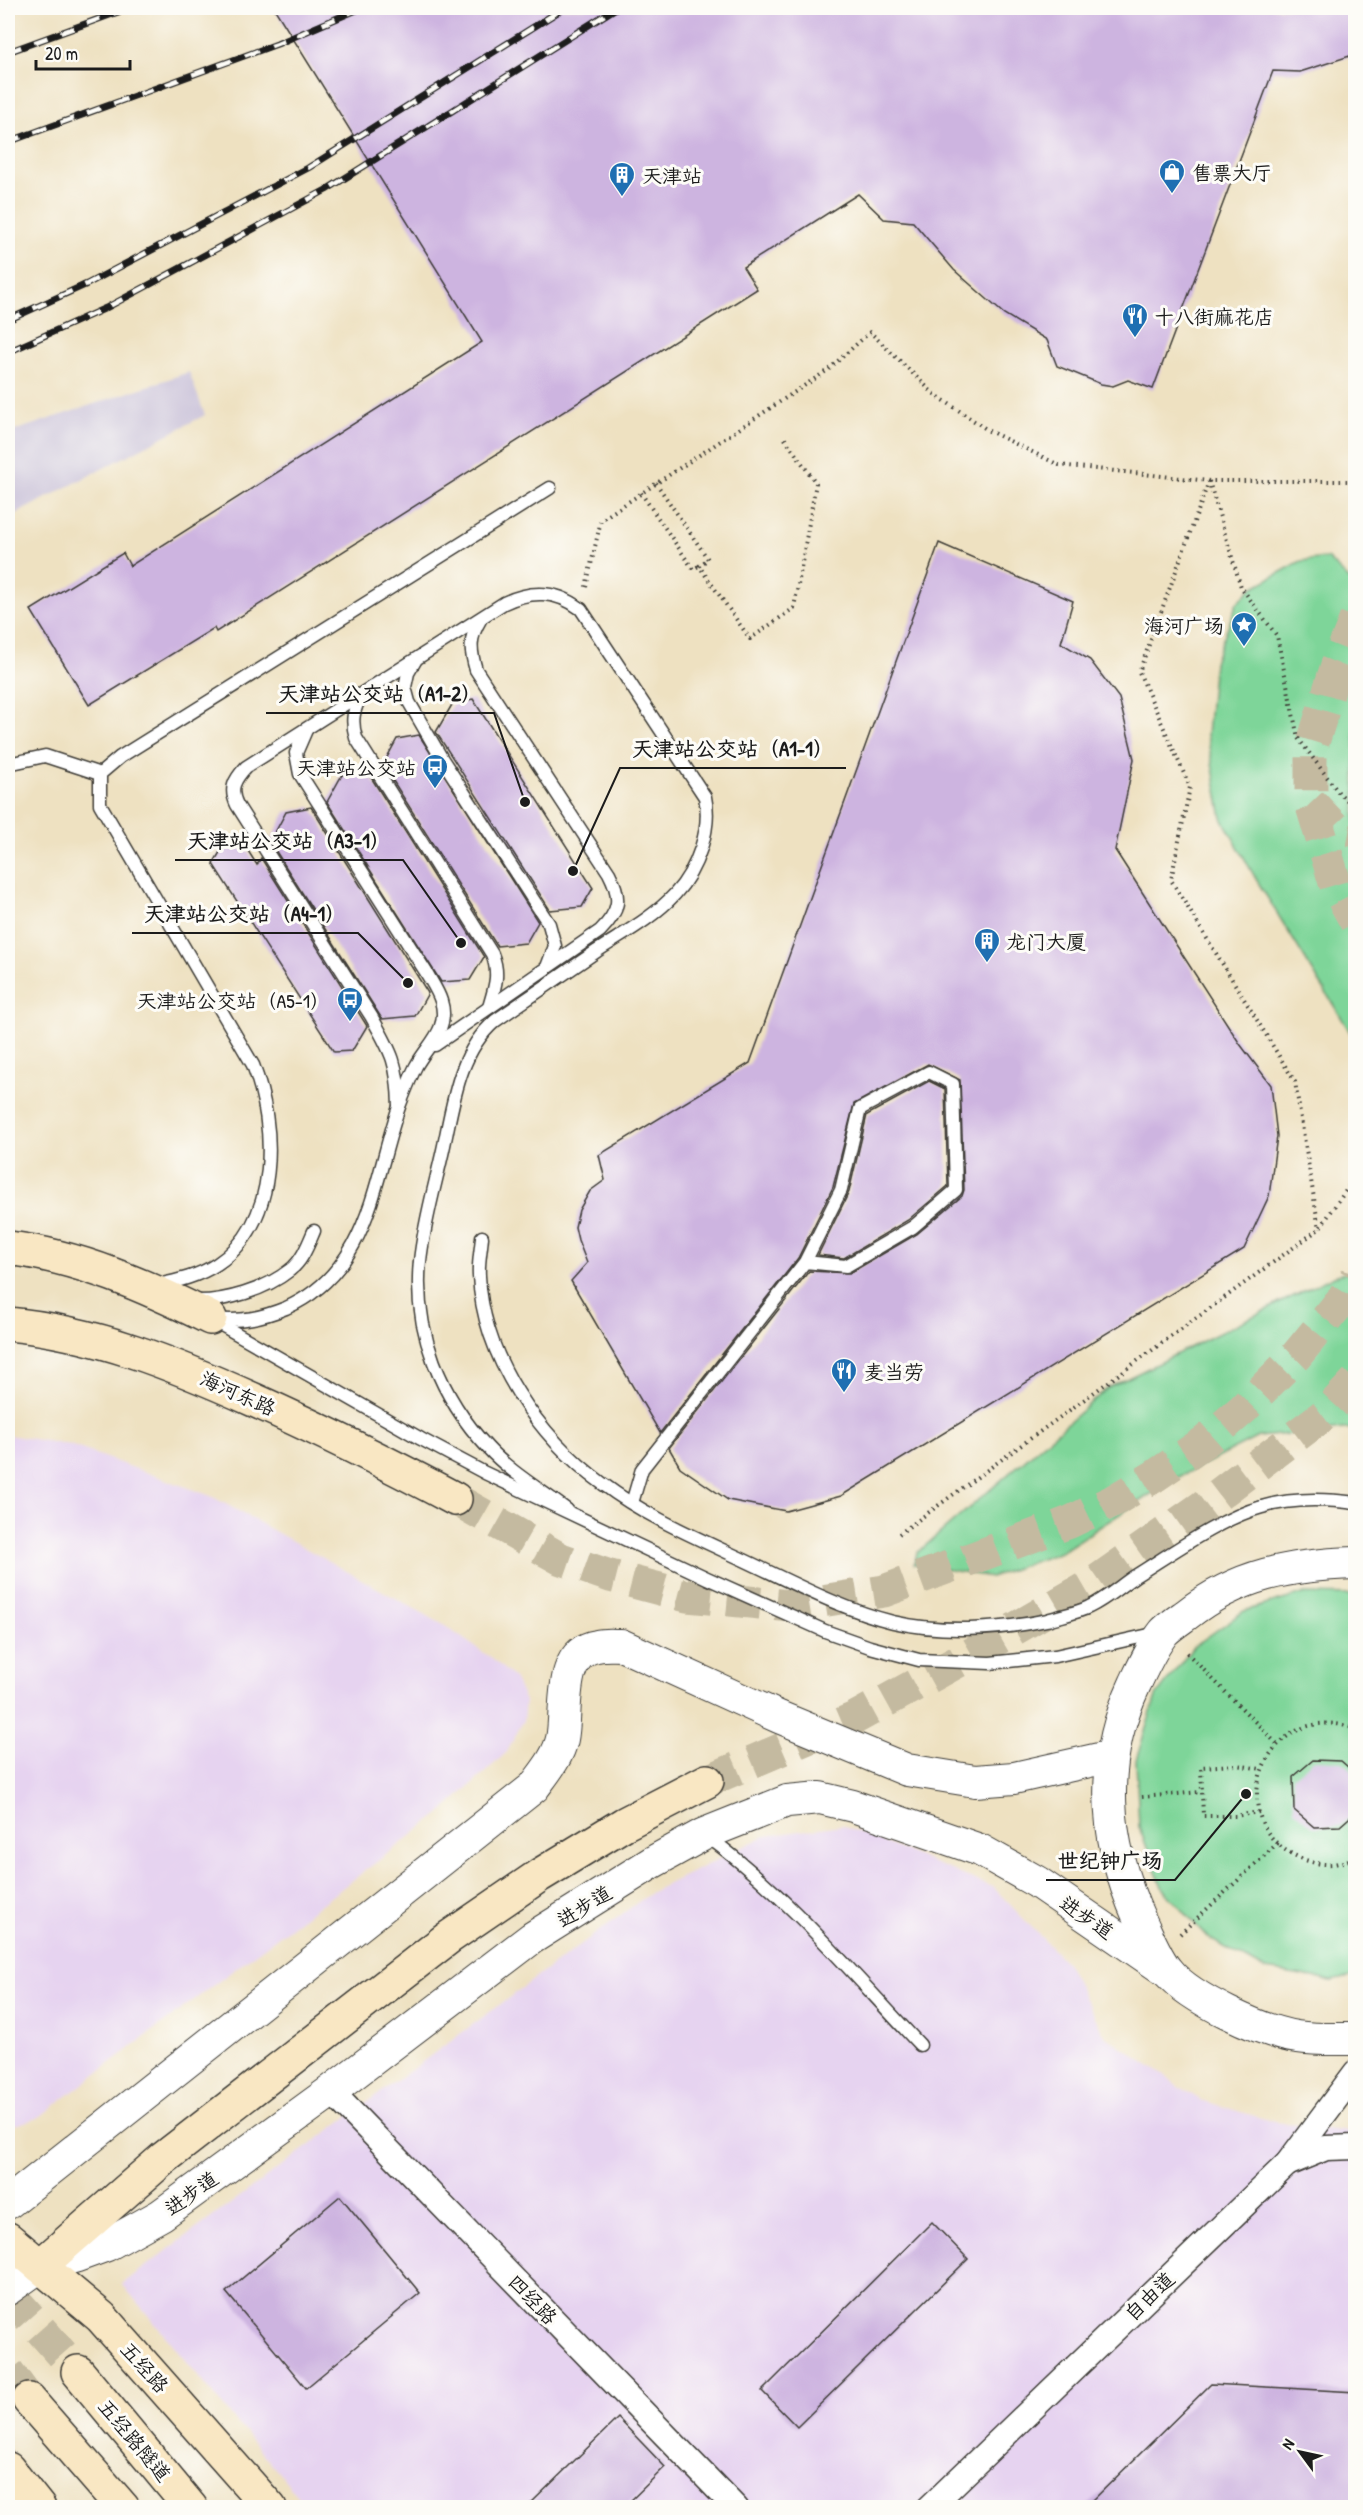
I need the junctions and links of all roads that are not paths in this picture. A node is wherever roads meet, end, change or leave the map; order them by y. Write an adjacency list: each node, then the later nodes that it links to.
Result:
1 (550, 488): 7 (lane)
2 (482, 616): 3 (lane); 8 (lane); 23 (lane)
3 (417, 659): 4 (lane); 8 (lane)
4 (363, 693): 5 (lane); 9 (lane)
5 (307, 729): 10 (lane); 11 (lane)
6 (8, 764): 7 (lane)
7 (100, 774): 16 (lane)
8 (546, 968): 9 (lane)
9 (489, 1007): 10 (lane)
10 (428, 1050): 11 (lane)
11 (399, 1106): 18 (lane)
12 (314, 1231): 17 (lane)
13 (482, 1237): 21 (lane)
14 (8, 1248): 16 (main road)
15 (805, 1262): 15 (lane); 21 (lane)
16 (143, 1288): 17 (main road)
17 (174, 1300): 18 (main road)
18 (210, 1318): 23 (lane)
19 (8, 1324): 20 (main road, 海河东路)
20 (455, 1499)
21 (632, 1503): 22 (lane)
22 (1356, 1503)
23 (567, 1510): 25 (lane)
24 (1356, 1563): 25 (street)
25 (1165, 1631): 26 (street)
26 (1112, 1756): 29 (street); 36 (street)
27 (707, 1781): 38 (main road, 进步道)
28 (704, 1834): 29 (street, 进步道); 31 (lane); 33 (street, 进步道)
29 (1163, 1963): 30 (street, 进步道)
30 (1356, 2039)
31 (920, 2045)
32 (1356, 2072): 35 (street, 自由道)
33 (331, 2091): 38 (street, 进步道); 47 (street, 四经路)
34 (1356, 2147): 35 (street)
35 (1287, 2164): 48 (street, 自由道)
36 (8, 2203)
37 (8, 2239): 38 (main road, 五经路)
38 (40, 2265): 39 (street, 进步道); 46 (main road, 五经路)
39 (8, 2289)
40 (78, 2372): 45 (main road, 五经路隧道)
41 (29, 2400): 44 (main road)
42 (8, 2469): 43 (main road)
43 (39, 2508)
44 (123, 2508)
45 (191, 2508)
46 (270, 2508)
47 (736, 2508)
48 (929, 2508)

